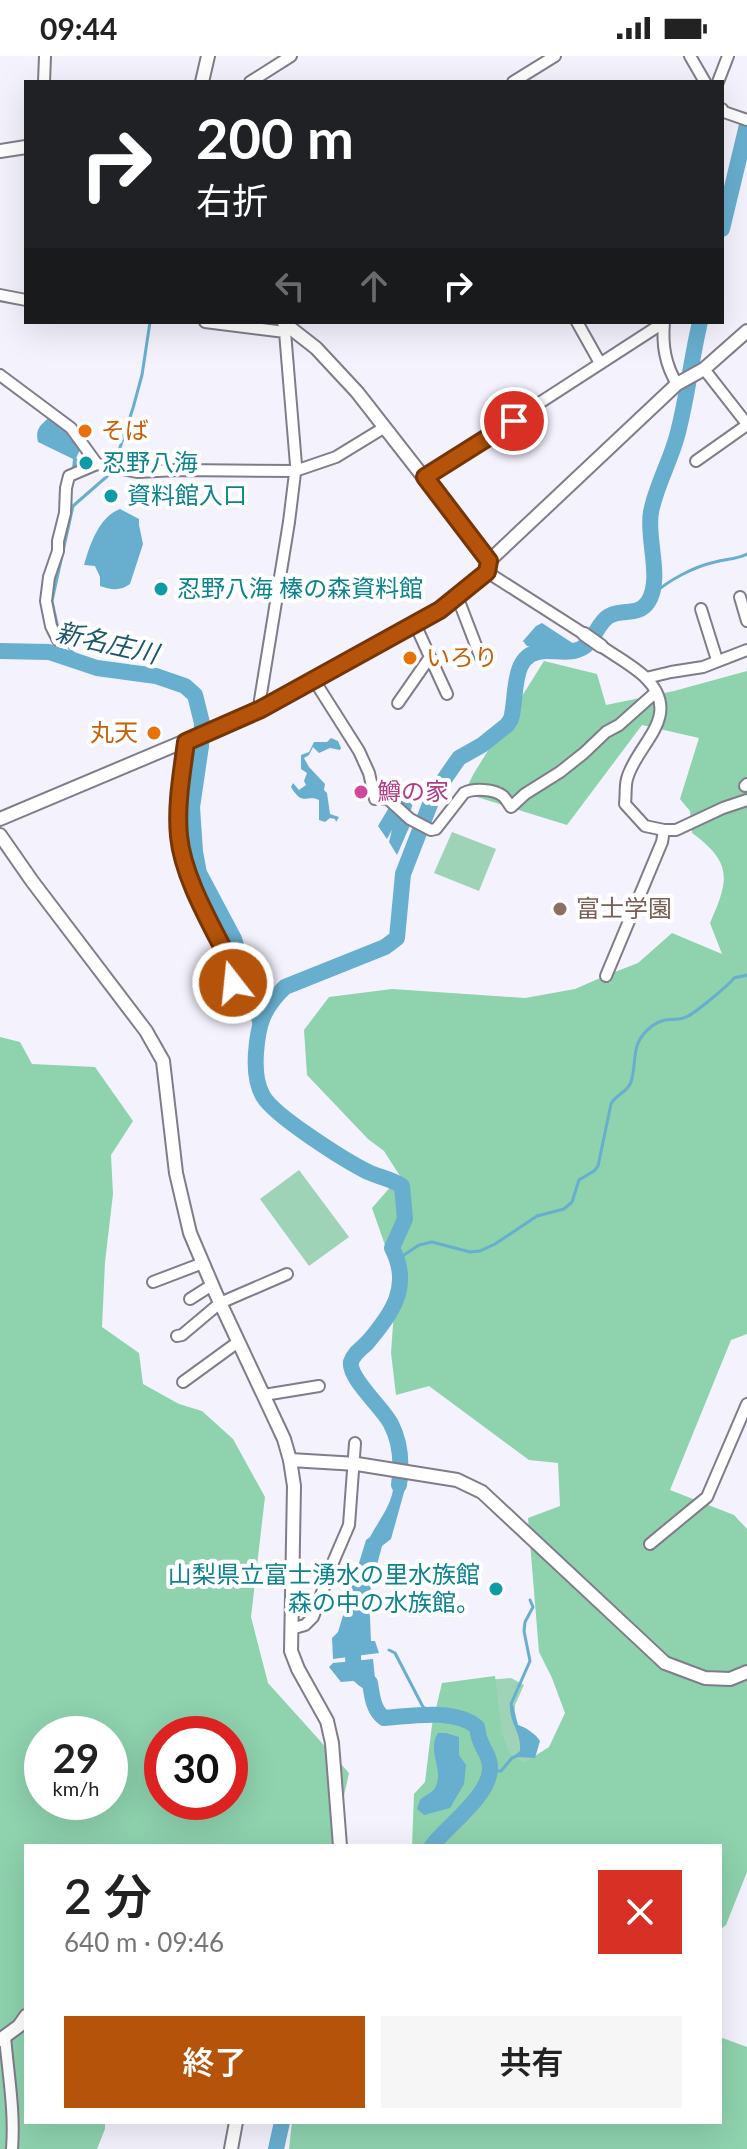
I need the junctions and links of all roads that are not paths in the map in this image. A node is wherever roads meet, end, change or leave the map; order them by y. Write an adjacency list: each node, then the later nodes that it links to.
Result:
1 (45, 56): 7 (street)
2 (208, 56): 8 (street)
3 (291, 56): 9 (street)
4 (555, 56): 10 (street)
5 (690, 56): 11 (street)
6 (728, 56): 12 (street)
7 (44, 80)
8 (202, 80)
9 (253, 80)
10 (516, 80)
11 (704, 80)
12 (719, 80)
13 (724, 110): 14 (street)
14 (747, 120)
15 (24, 147): 16 (street)
16 (0, 151)
17 (0, 295): 18 (street)
18 (24, 300)
19 (245, 324): 23 (street)
20 (578, 324): 25 (street)
21 (660, 324): 25 (street)
22 (663, 324): 28 (street)
23 (285, 326): 30 (street); 33 (street)
24 (747, 331): 26 (street)
25 (600, 363): 34 (street)
26 (698, 373): 28 (street); 29 (street)
27 (0, 375): 32 (street)
28 (677, 384): 35 (street)
29 (747, 424): 31 (street)
30 (385, 427): 33 (street); 34 (street)
31 (696, 461)
32 (97, 464): 33 (street); 42 (street)
33 (295, 471): 53 (street)
34 (425, 477): 35 (street)
35 (488, 566): 36 (street); 41 (street)
36 (457, 596): 40 (street); 45 (street)
37 (740, 597): 39 (street)
38 (701, 609): 47 (street)
39 (747, 621)
40 (415, 624): 46 (street); 49 (street)
41 (584, 634): 43 (street)
42 (58, 640)
43 (601, 646): 48 (street)
44 (747, 650): 47 (street)
45 (480, 656)
46 (430, 657): 51 (street); 52 (street)
47 (717, 660): 48 (street)
48 (646, 678): 50 (street)
49 (314, 680): 50 (street); 53 (street)
50 (656, 692): 57 (street)
51 (447, 694)
52 (398, 703)
53 (261, 709): 54 (street)
54 (187, 742): 56 (street); 60 (street)
55 (747, 800): 57 (street)
56 (0, 819)
57 (664, 830): 59 (street)
58 (0, 835): 61 (street)
59 (606, 976)
60 (237, 991)
61 (203, 1263): 63 (street); 64 (street)
62 (287, 1274): 66 (street)
63 (153, 1282)
64 (212, 1285): 65 (street); 66 (street)
65 (190, 1299)
66 (220, 1303): 67 (street); 68 (street)
67 (177, 1336)
68 (238, 1342): 69 (street); 71 (street)
69 (183, 1382)
70 (319, 1386): 71 (street)
71 (264, 1395): 74 (street)
72 (747, 1404): 76 (street)
73 (355, 1443): 75 (street)
74 (290, 1460): 75 (street); 77 (street)
75 (355, 1464): 77 (street); 78 (street)
76 (650, 1544)
77 (291, 1629): 79 (street)
78 (747, 1672)
79 (340, 1844)
80 (24, 2019): 81 (street)
81 (3, 2038): 83 (street)
82 (236, 2124): 84 (street)
83 (12, 2149)
84 (231, 2149)

